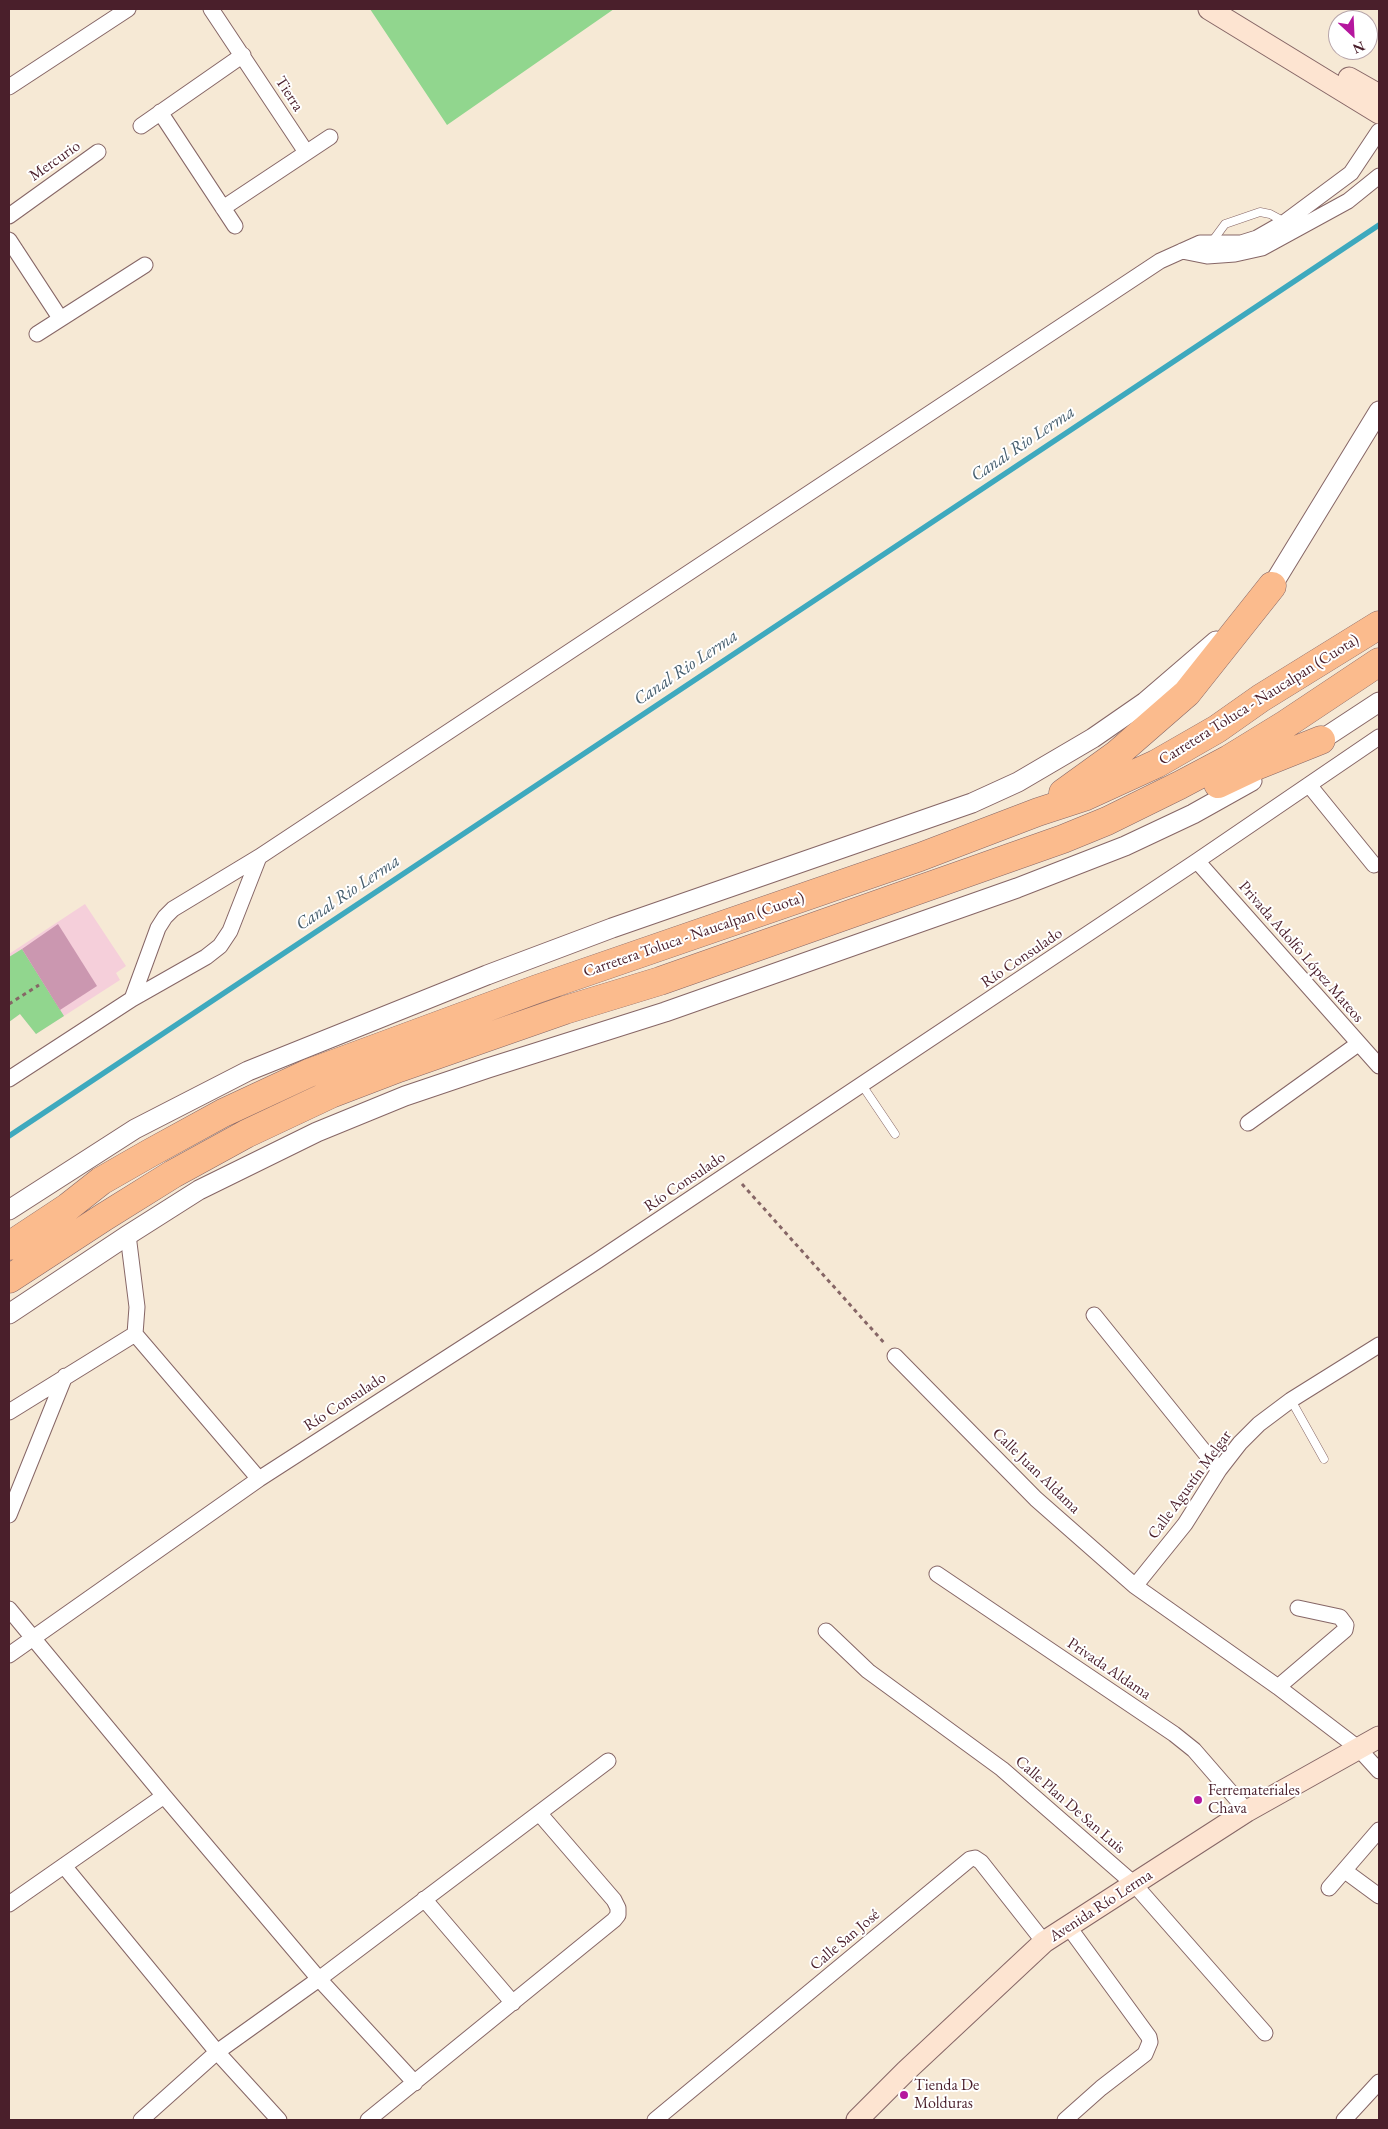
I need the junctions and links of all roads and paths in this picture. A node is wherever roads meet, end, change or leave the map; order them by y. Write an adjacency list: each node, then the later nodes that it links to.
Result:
1 (128, 9): 6 (street)
2 (211, 9): 5 (street, Tierra)
3 (1209, 9): 9 (main road)
4 (1232, 9): 7 (main road)
5 (242, 55): 8 (street); 14 (street, Tierra)
6 (9, 87)
7 (1379, 95)
8 (160, 112): 10 (street); 18 (street)
9 (1379, 112)
10 (141, 126)
11 (1379, 131): 16 (street)
12 (330, 137): 14 (street)
13 (98, 152): 19 (street, Mercurio)
14 (306, 152): 18 (street)
15 (1379, 176): 17 (street)
16 (1346, 179): 17 (street); 20 (street)
17 (1356, 193): 24 (street)
18 (223, 208): 21 (street)
19 (9, 216)
20 (1285, 222): 23 (street); 23 (lane)
21 (235, 226)
22 (9, 240): 26 (street)
23 (1211, 244): 24 (street)
24 (1182, 251): 37 (street)
25 (145, 265): 26 (street)
26 (60, 318): 27 (street)
27 (36, 334)
28 (1379, 411): 29 (street)
29 (1272, 586): 36 (highway); 51 (street)
30 (1379, 625): 36 (highway, Carretera Toluca - Naucalpan (Cuota))
31 (1379, 662): 38 (highway, Carretera Toluca - Naucalpan (Cuota))
32 (1379, 702): 34 (street)
33 (1379, 737): 35 (street, Río Consulado)
34 (1321, 740): 38 (highway); 52 (street)
35 (1309, 785): 39 (street, Río Consulado); 40 (street)
36 (1038, 812): 53 (highway, Carretera Toluca - Naucalpan (Cuota))
37 (259, 857): 42 (street); 42 (street)
38 (1014, 858): 54 (highway, Carretera Toluca - Naucalpan (Cuota))
39 (1197, 861): 44 (street, Privada Adolfo López Mateos); 47 (street, Río Consulado)
40 (1374, 865)
41 (39, 985): 43 (path)
42 (132, 999): 46 (street)
43 (9, 1004)
44 (1358, 1044): 45 (street, Privada Adolfo López Mateos); 48 (street)
45 (1379, 1066)
46 (9, 1079)
47 (862, 1085): 49 (lane); 50 (street, Río Consulado)
48 (1248, 1123)
49 (895, 1134)
50 (732, 1172): 59 (path); 65 (street, Río Consulado)
51 (9, 1210)
52 (128, 1235): 55 (street); 57 (street)
53 (9, 1246)
54 (9, 1279)
55 (9, 1314)
56 (1094, 1315): 64 (street)
57 (135, 1334): 60 (street); 65 (street)
58 (1379, 1345): 61 (street, Calle Agustín Melgar)
59 (895, 1356): 68 (street, Calle Juan Aldama)
60 (65, 1376): 62 (street); 66 (street)
61 (1291, 1400): 63 (lane); 64 (street, Calle Agustín Melgar)
62 (9, 1412)
63 (1324, 1459)
64 (1219, 1470): 68 (street, Calle Agustín Melgar)
65 (258, 1479): 72 (street, Río Consulado)
66 (9, 1516)
67 (937, 1574): 80 (street, Privada Aldama)
68 (1135, 1586): 74 (street, Calle Juan Aldama)
69 (1298, 1608): 74 (street)
70 (9, 1609): 72 (street)
71 (826, 1631): 85 (street, Calle Plan De San Luis)
72 (34, 1638): 73 (street, Río Consulado); 79 (street)
73 (9, 1655)
74 (1278, 1687): 76 (street, Calle Juan Aldama)
75 (1379, 1737): 76 (main road, Avenida Río Lerma)
76 (1358, 1748): 78 (street, Calle Juan Aldama); 80 (main road, Avenida Río Lerma)
77 (608, 1761): 81 (street)
78 (1379, 1771)
79 (164, 1796): 83 (street); 92 (street)
80 (1247, 1811): 85 (main road, Avenida Río Lerma)
81 (539, 1813): 88 (street); 93 (street)
82 (1379, 1830): 84 (street)
83 (64, 1866): 89 (street); 95 (street)
84 (1345, 1871): 86 (street); 87 (street)
85 (1134, 1884): 90 (main road, Avenida Río Lerma); 94 (street, Calle Plan De San Luis)
86 (1329, 1888)
87 (1379, 1896)
88 (424, 1899): 92 (street); 93 (street)
89 (9, 1904)
90 (1068, 1926): 91 (main road, Avenida Río Lerma); 103 (street)
91 (1044, 1942): 101 (street, Calle San José); 102 (main road, Avenida Río Lerma)
92 (319, 1979): 95 (street); 96 (street)
93 (513, 2003): 96 (street)
94 (1265, 2033)
95 (217, 2052): 98 (street); 99 (street)
96 (415, 2082): 100 (street)
97 (1379, 2082): 104 (street)
98 (141, 2120)
99 (279, 2120)
100 (368, 2120)
101 (655, 2120)
102 (857, 2120)
103 (1064, 2120)
104 (1344, 2120)

